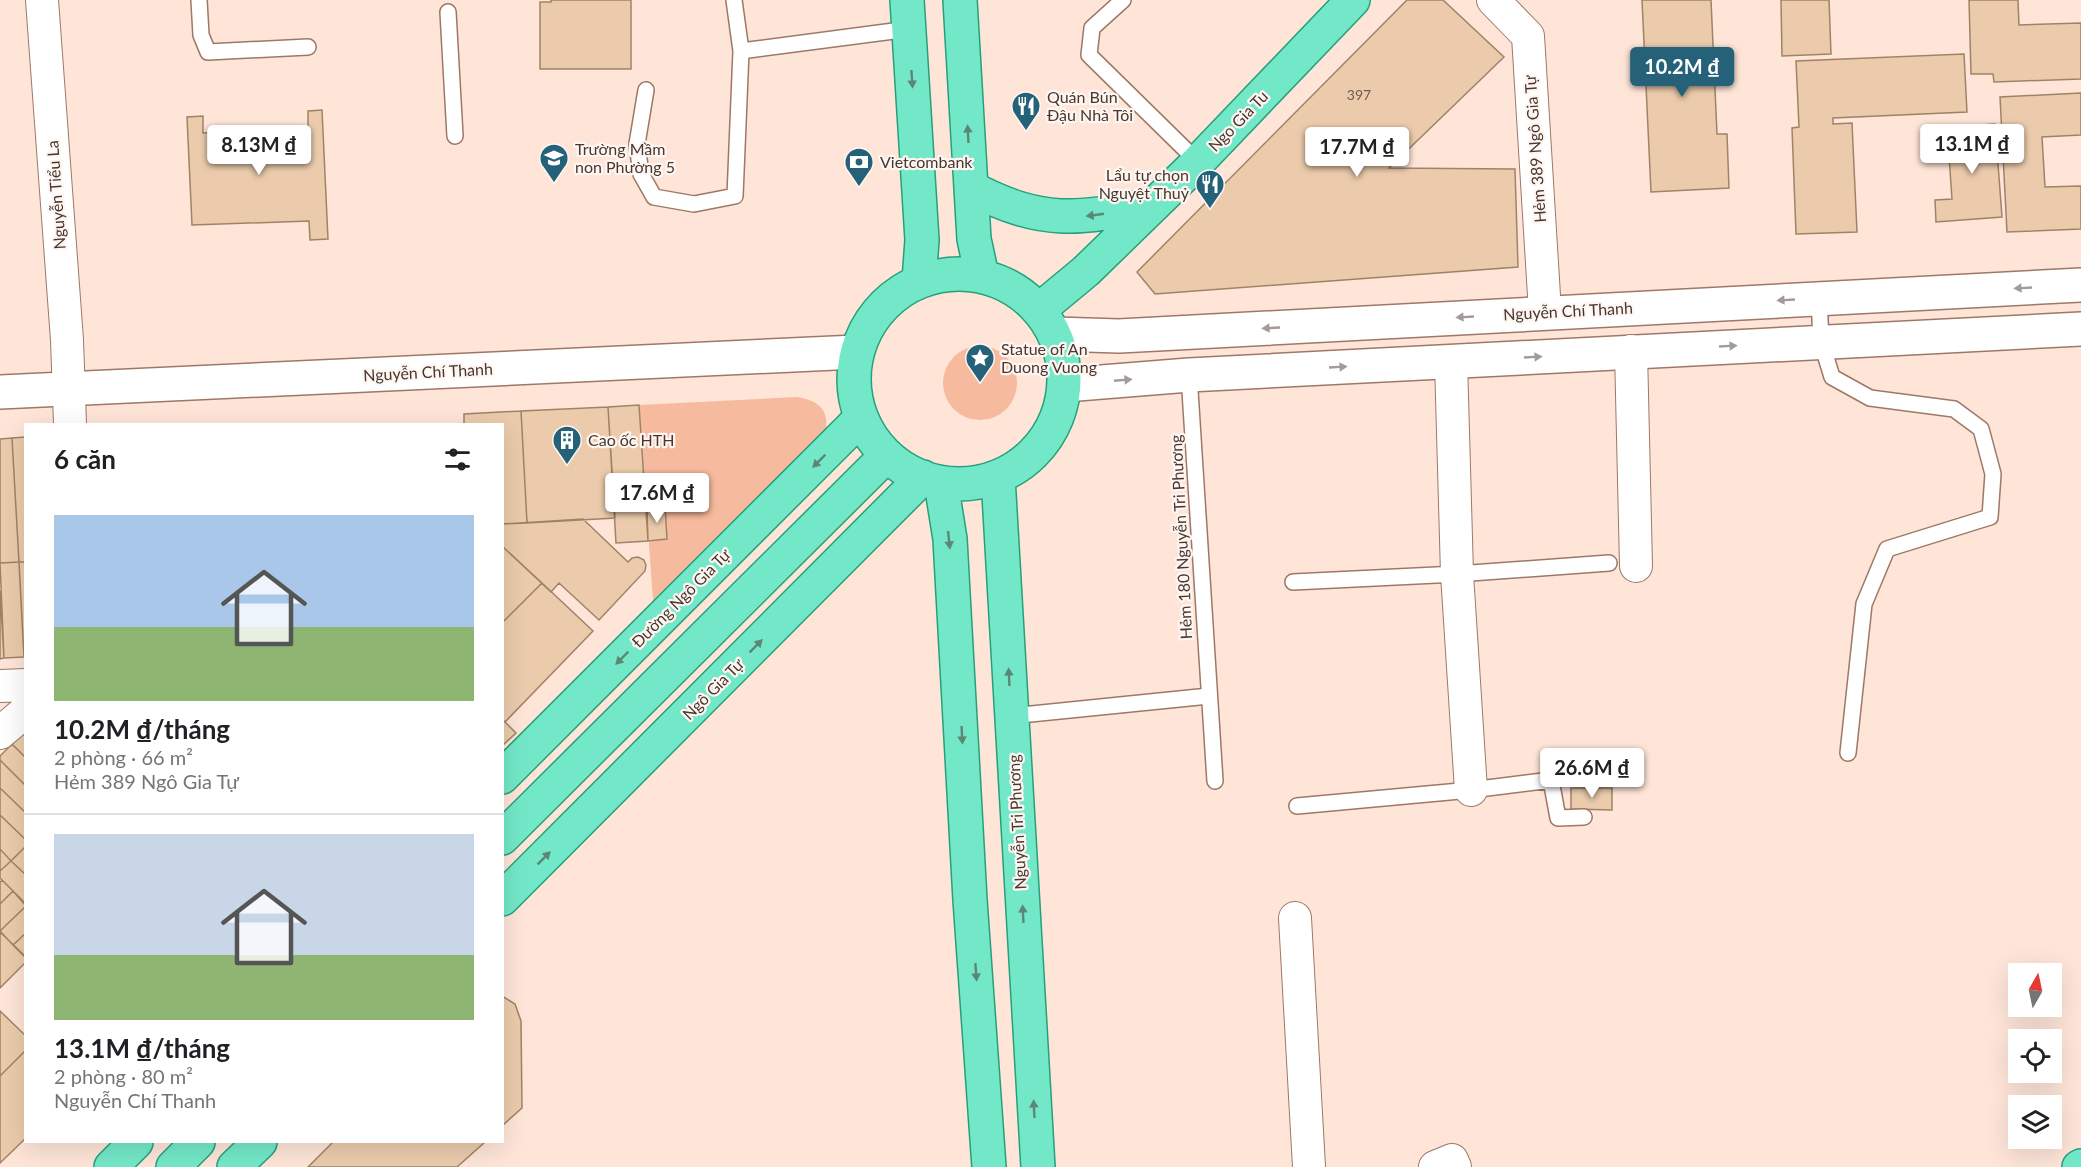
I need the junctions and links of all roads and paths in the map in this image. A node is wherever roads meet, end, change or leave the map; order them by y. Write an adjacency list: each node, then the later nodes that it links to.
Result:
1 (42, 0): 30 (street, Nguyễn Tiểu La)
2 (199, 0): 10 (lane)
3 (734, 0): 11 (lane)
4 (960, 0): 15 (main road, one-way to 4)
5 (1123, 0): 14 (lane)
6 (1353, 0): 14 (main road, Ngo Gia Tu)
7 (1493, 0): 21 (street, Hẻm 389 Ngô Gia Tự)
8 (447, 12): 13 (lane)
9 (908, 14): 11 (lane); 18 (main road, one-way to 18)
10 (308, 47)
11 (741, 51): 12 (lane)
12 (646, 90)
13 (455, 136)
14 (1198, 162): 16 (main road, Ngo Gia Tu)
15 (971, 188): 16 (main road, one-way to 15); 17 (main road)
16 (1153, 204): 22 (main road, Ngo Gia Tu)
17 (982, 276): 18 (main road); 22 (main road)
18 (919, 281): 26 (main road)
19 (2081, 285): 20 (main road, Nguyễn Chí Thanh, one-way to 20)
20 (1819, 298): 21 (main road, Nguyễn Chí Thanh, one-way to 21); 24 (lane)
21 (1545, 312): 22 (main road, Nguyễn Chí Thanh, one-way to 22)
22 (1047, 322): 29 (main road)
23 (2081, 329): 24 (main road)
24 (1821, 341): 25 (main road, one-way to 24); 46 (lane)
25 (1631, 351): 27 (main road, one-way to 25); 37 (street)
26 (856, 352): 30 (main road, Nguyễn Chí Thanh); 32 (main road)
27 (1451, 361): 28 (main road, one-way to 27); 38 (street)
28 (1189, 375): 29 (main road, one-way to 28); 42 (lane, Hẻm 180 Nguyễn Tri Phương)
29 (1065, 385): 35 (main road)
30 (69, 389): 31 (main road, Nguyễn Chí Thanh); 33 (street, Nguyễn Tiểu La)
31 (0, 392)
32 (860, 419): 34 (main road); 47 (main road, Đường Ngô Gia Tự, one-way to 47)
33 (70, 423)
34 (886, 456): 36 (main road); 52 (main road)
35 (998, 477): 36 (main road); 44 (main road, Nguyễn Tri Phương, one-way to 35)
36 (932, 480): 53 (main road, Ngô Gia Tự, one-way to 36); 61 (main road, one-way to 61)
37 (1623, 564): 38 (lane)
38 (1457, 574): 39 (lane); 49 (street)
39 (1293, 582)
40 (24, 685): 41 (street)
41 (0, 686)
42 (1209, 696): 44 (lane); 48 (lane, Hẻm 180 Nguyễn Tri Phương)
43 (24, 713): 45 (street)
44 (1011, 716): 62 (main road, Nguyễn Tri Phương, one-way to 44)
45 (0, 733)
46 (1848, 753)
47 (504, 775)
48 (1215, 781)
49 (1471, 790): 50 (lane); 51 (lane)
50 (1297, 806)
51 (1584, 817)
52 (504, 836)
53 (504, 897)
54 (1295, 918): 63 (street)
55 (135, 1143): 58 (main road)
56 (197, 1143): 59 (main road)
57 (259, 1143): 60 (main road)
58 (111, 1167)
59 (173, 1167)
60 (234, 1167)
61 (989, 1167)
62 (1038, 1167)
63 (1309, 1167)
64 (1435, 1167): 65 (street)
65 (1455, 1167)

